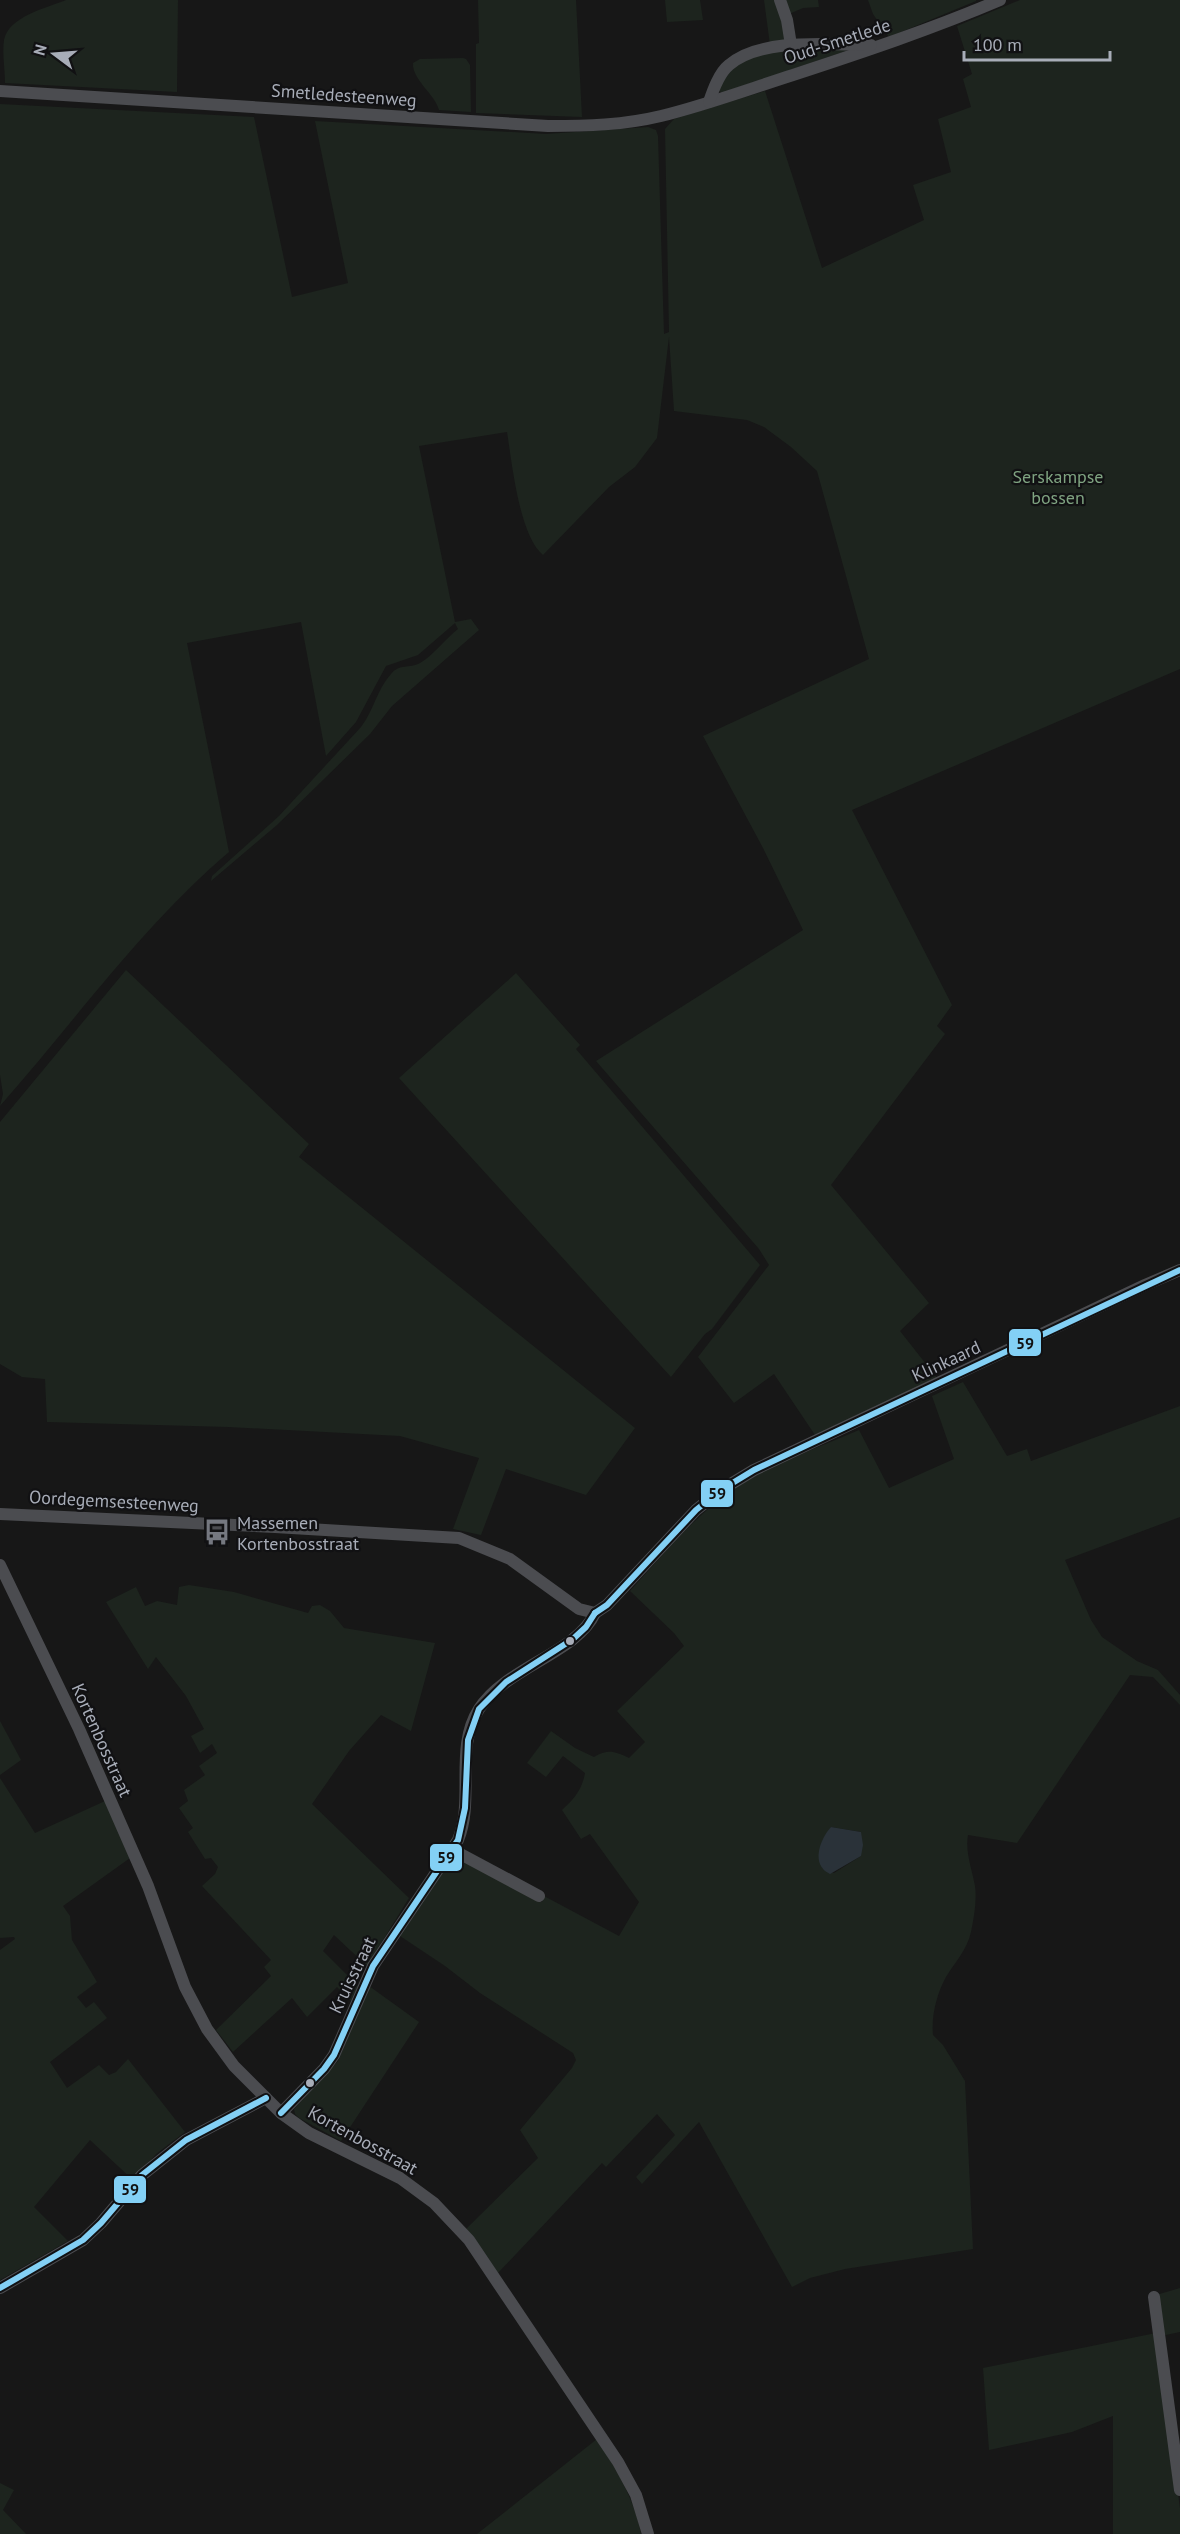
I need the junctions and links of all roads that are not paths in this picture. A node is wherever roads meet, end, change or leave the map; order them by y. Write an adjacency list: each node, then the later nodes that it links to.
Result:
1 (780, 0): 3 (street)
2 (999, 0): 4 (street, Oud-Smetlede)
3 (791, 45): 4 (street); 6 (street)
4 (884, 45): 6 (street, Oud-Smetlede)
5 (0, 91): 7 (street, Smetledesteenweg)
6 (709, 102): 7 (street, Oud-Smetlede)
7 (684, 110)
8 (1180, 1270): 11 (street, Klinkaard)
9 (0, 1514): 11 (street, Oordegemsesteenweg)
10 (0, 1565): 14 (street, Kortenbosstraat)
11 (595, 1613): 12 (street, Kruisstraat)
12 (453, 1850): 13 (street); 15 (street, Kruisstraat)
13 (539, 1896)
14 (266, 2098): 15 (street, Kortenbosstraat); 16 (street)
15 (281, 2113): 19 (street, Kortenbosstraat)
16 (0, 2288)
17 (1154, 2297): 18 (street)
18 (1180, 2490)
19 (648, 2534)

